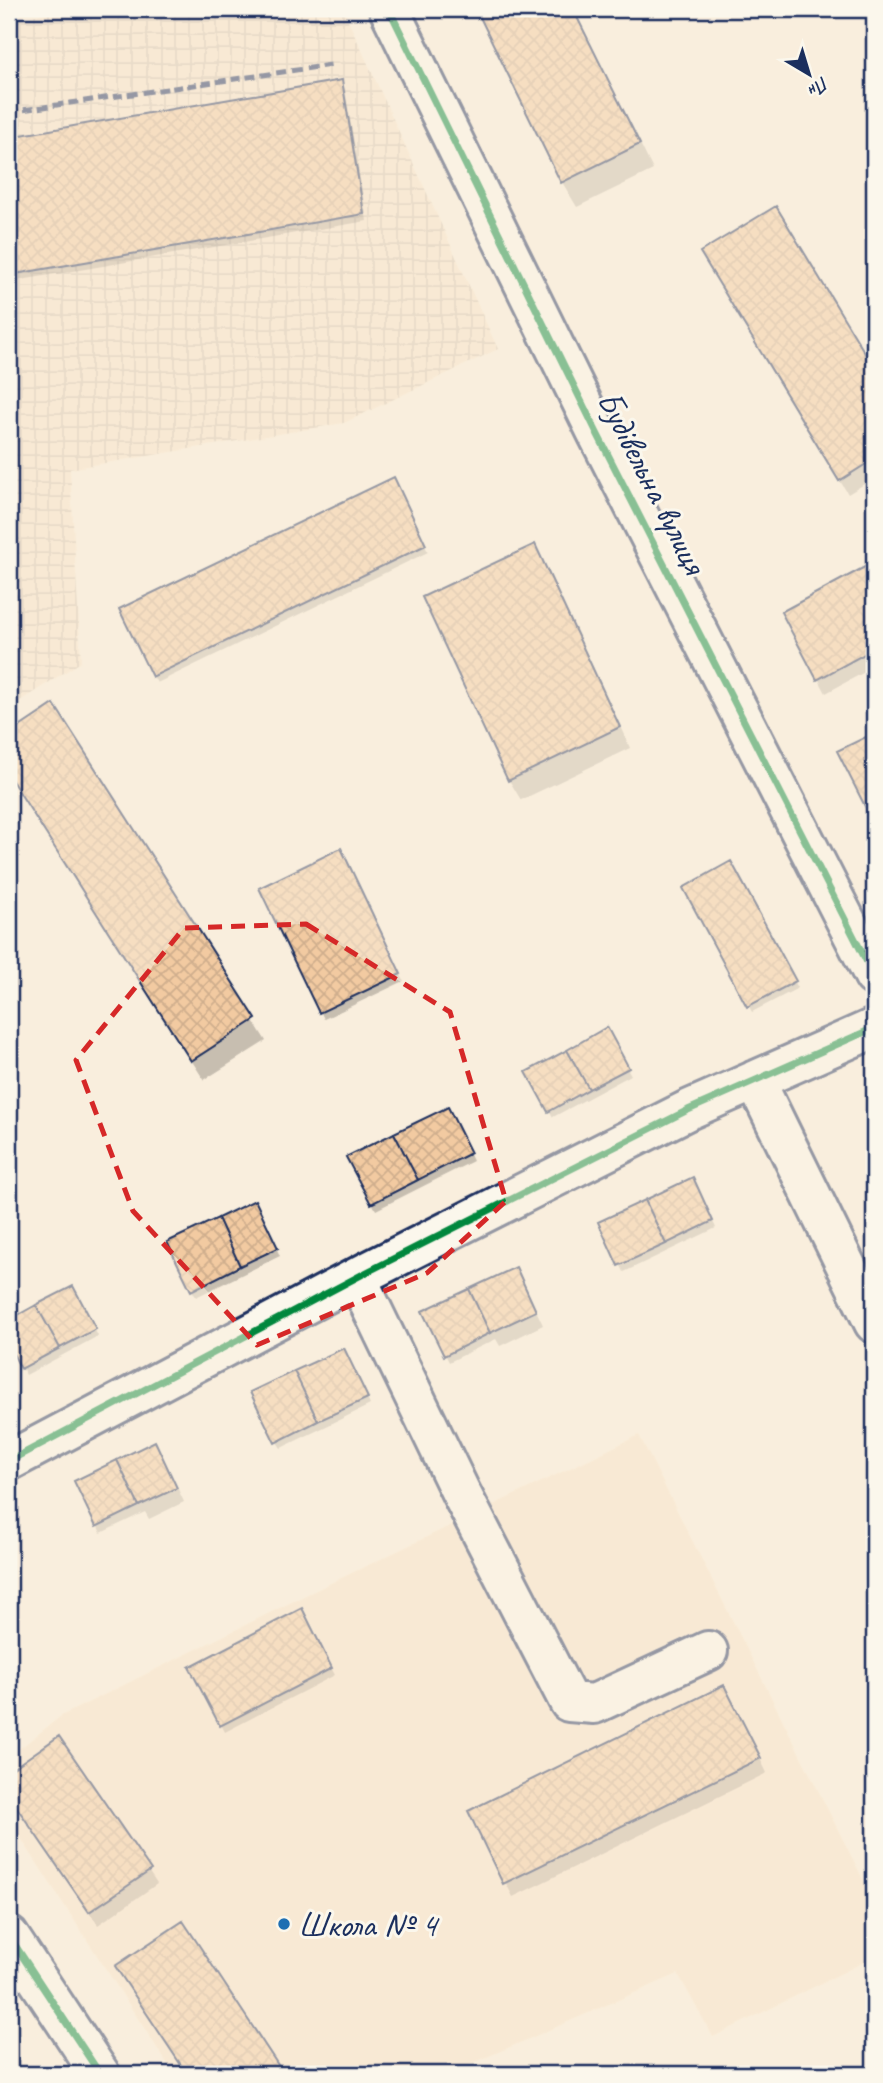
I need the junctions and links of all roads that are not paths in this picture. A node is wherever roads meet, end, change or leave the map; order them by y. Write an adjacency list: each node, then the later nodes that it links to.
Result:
1 (389, 9): 2 (street, Будівельна вулиця)
2 (874, 976)
3 (874, 1028): 4 (street)
4 (755, 1080): 5 (street); 6 (street)
5 (356, 1278): 7 (street); 8 (street)
6 (874, 1323)
7 (9, 1461)
8 (708, 1651)
9 (9, 1936): 10 (street)
10 (100, 2074)

